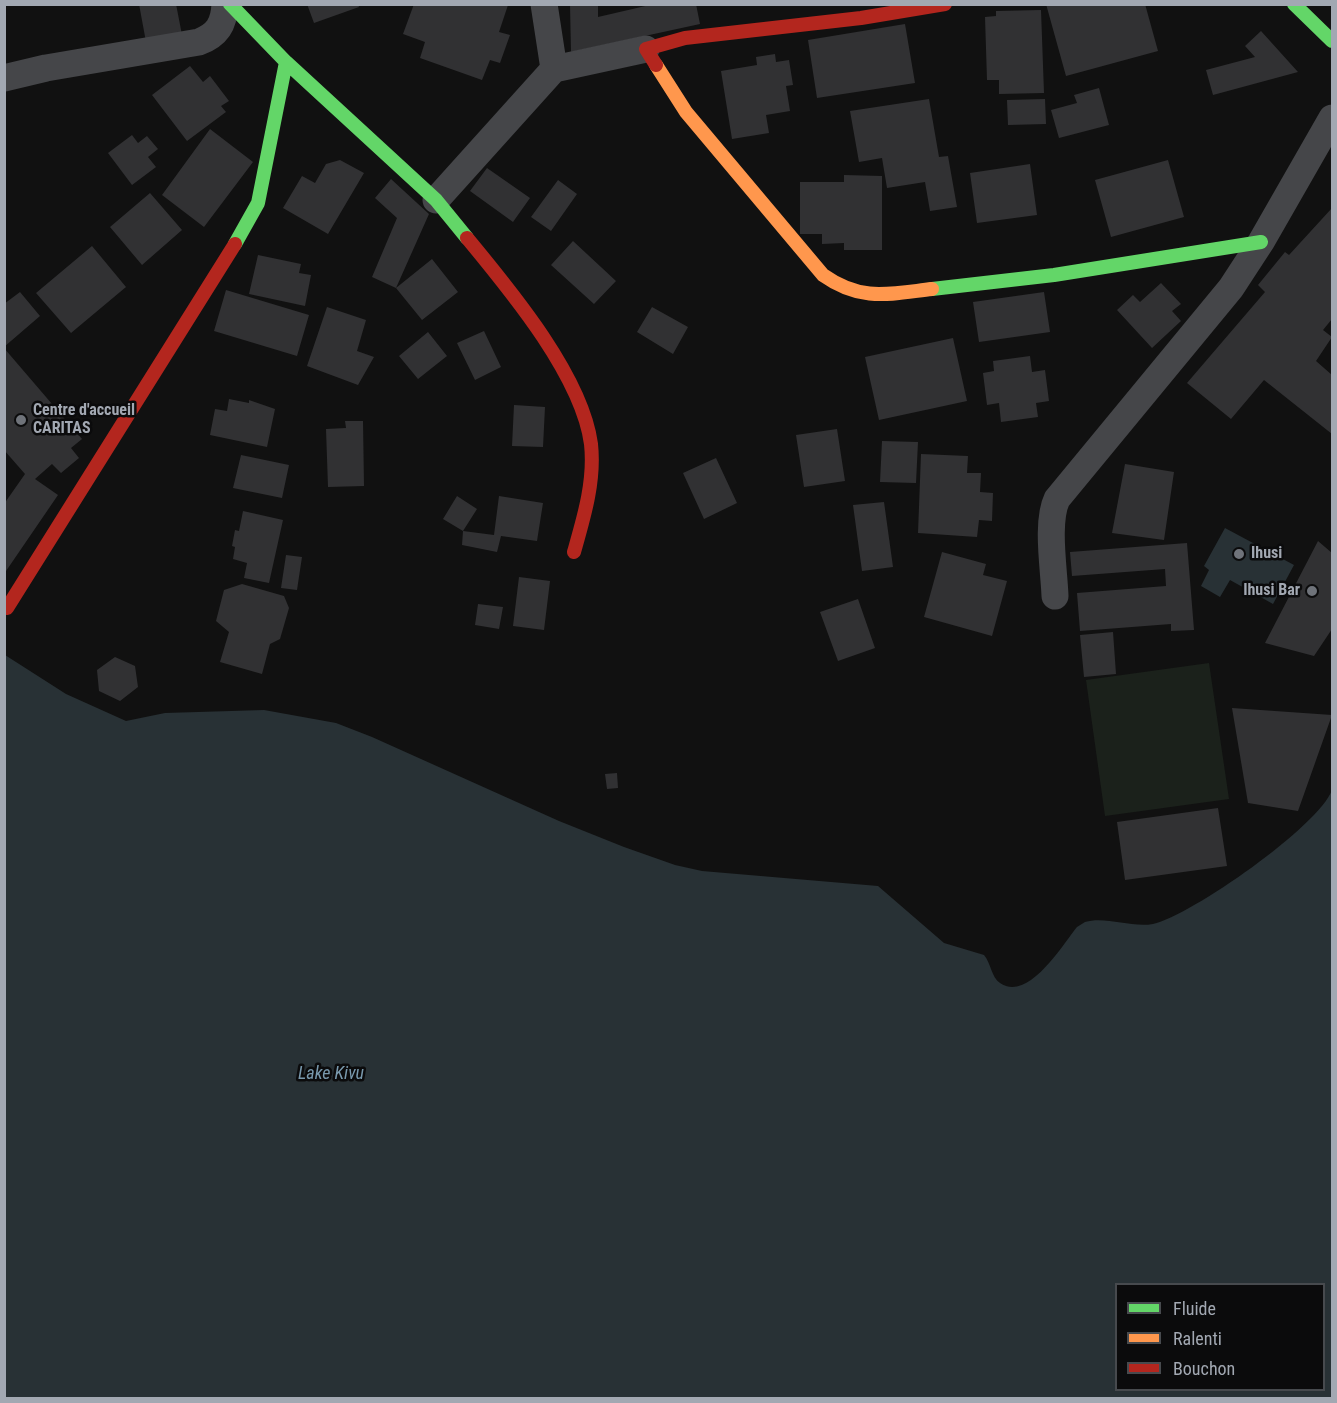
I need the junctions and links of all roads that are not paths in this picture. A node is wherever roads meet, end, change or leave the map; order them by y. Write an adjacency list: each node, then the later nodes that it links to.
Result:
1 (225, 4): 10 (street)
2 (230, 4): 8 (street)
3 (544, 4): 9 (street)
4 (945, 4): 7 (street)
5 (1294, 4): 6 (street)
6 (1332, 41)
7 (646, 49): 9 (street); 13 (street)
8 (286, 62): 12 (street); 16 (street)
9 (554, 69): 12 (street)
10 (4, 78)
11 (1332, 118): 13 (street)
12 (436, 200): 14 (street)
13 (1261, 242): 15 (street)
14 (574, 552)
15 (1055, 596)
16 (7, 608)

